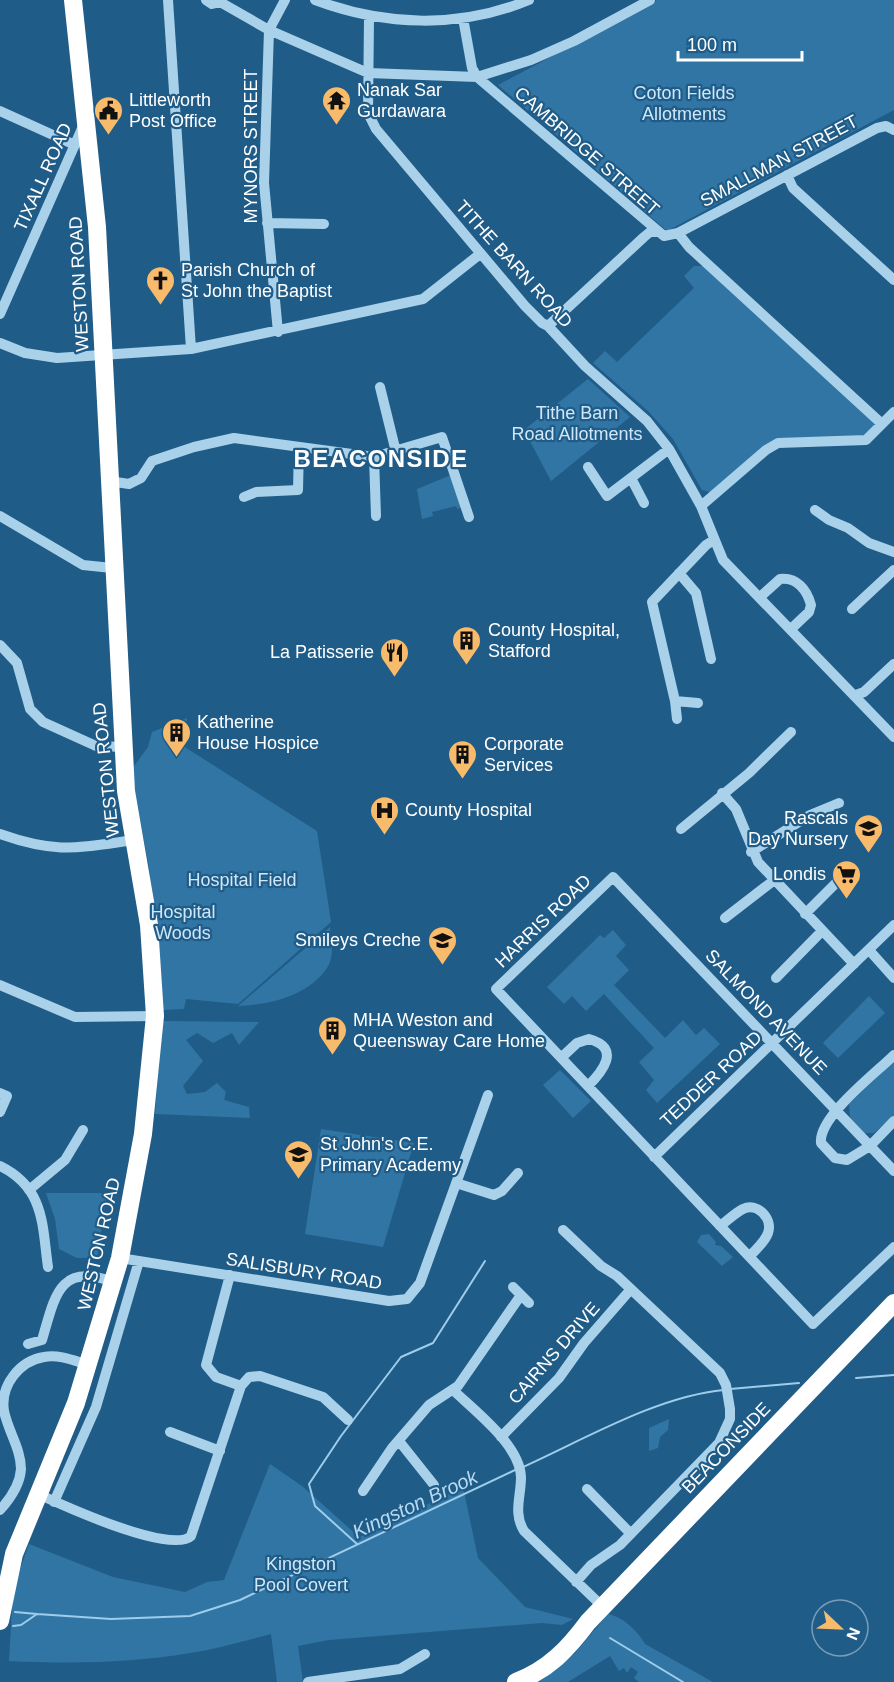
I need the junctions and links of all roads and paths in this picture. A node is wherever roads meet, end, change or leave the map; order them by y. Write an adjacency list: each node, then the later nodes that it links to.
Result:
1 (73, 0): 14 (highway, WESTON ROAD)
2 (168, 0): 28 (street)
3 (206, 0): 10 (street)
4 (285, 0): 10 (street, MYNORS STREET)
5 (315, 0): 8 (street)
6 (529, 0): 9 (street)
7 (650, 0): 12 (street)
8 (369, 17): 9 (street); 11 (street, TITHE BARN ROAD)
9 (463, 18): 12 (street)
10 (269, 30): 11 (street); 18 (street, MYNORS STREET)
11 (368, 73): 12 (street); 22 (street, TITHE BARN ROAD)
12 (477, 77): 20 (street, CAMBRIDGE STREET)
13 (0, 111): 16 (street)
14 (87, 118): 16 (street, TIXALL ROAD); 29 (highway, WESTON ROAD)
15 (893, 127): 17 (street, SMALLMAN STREET)
16 (75, 145): 24 (street, TIXALL ROAD)
17 (787, 175): 21 (street, SMALLMAN STREET); 23 (street)
18 (267, 223): 19 (street); 26 (street, MYNORS STREET)
19 (324, 224)
20 (656, 232): 21 (street, CAMBRIDGE STREET); 25 (street)
21 (678, 233): 32 (street)
22 (480, 254): 25 (street, TITHE BARN ROAD); 26 (street)
23 (894, 280)
24 (0, 314)
25 (548, 326): 34 (street, TITHE BARN ROAD)
26 (278, 332): 28 (street)
27 (0, 343): 29 (street)
28 (191, 349): 29 (street)
29 (104, 355): 39 (highway, WESTON ROAD)
30 (380, 387): 35 (street)
31 (894, 412): 32 (street)
32 (882, 424): 42 (street)
33 (299, 447): 36 (street); 39 (street); 40 (street)
34 (669, 449): 38 (street); 42 (street, TITHE BARN ROAD)
35 (396, 452): 36 (street); 46 (street)
36 (374, 457): 45 (street)
37 (588, 466): 38 (street)
38 (631, 478): 41 (street)
39 (109, 481): 49 (highway, WESTON ROAD)
40 (244, 497)
41 (644, 503)
42 (701, 506): 47 (street, TITHE BARN ROAD)
43 (816, 510): 48 (street)
44 (0, 516): 49 (street)
45 (376, 516)
46 (469, 517)
47 (714, 540): 51 (street); 52 (street, TITHE BARN ROAD)
48 (894, 552)
49 (112, 568): 64 (highway, WESTON ROAD)
50 (894, 570): 53 (street)
51 (679, 573): 56 (street); 59 (street)
52 (760, 597): 54 (street, TITHE BARN ROAD); 54 (street)
53 (852, 609)
54 (791, 629): 58 (street, TITHE BARN ROAD)
55 (0, 645): 64 (street)
56 (711, 659)
57 (894, 664): 58 (street)
58 (856, 695): 63 (street, TITHE BARN ROAD)
59 (675, 701): 60 (street); 61 (street)
60 (698, 703)
61 (677, 718)
62 (791, 732): 65 (street)
63 (894, 737)
64 (123, 747): 69 (highway, WESTON ROAD)
65 (722, 793): 67 (street); 70 (street)
66 (839, 803): 70 (street)
67 (681, 829)
68 (0, 834): 69 (street)
69 (134, 840): 83 (highway, WESTON ROAD)
70 (751, 852): 73 (street)
71 (846, 873): 74 (street)
72 (613, 877): 84 (street, SALMOND AVENUE); 86 (street, HARRIS ROAD)
73 (774, 881): 74 (street); 75 (street)
74 (805, 914): 77 (street)
75 (725, 918)
76 (894, 925): 78 (street, TEDDER ROAD)
77 (822, 931): 79 (street); 80 (street)
78 (869, 950): 79 (street, TEDDER ROAD); 81 (street)
79 (854, 964): 84 (street, TEDDER ROAD)
80 (776, 978)
81 (894, 978)
82 (0, 985): 83 (street)
83 (155, 1016): 105 (highway, WESTON ROAD)
84 (774, 1043): 90 (street, SALMOND AVENUE); 95 (street, TEDDER ROAD)
85 (894, 1055): 90 (street)
86 (562, 1057): 87 (street); 87 (street)
87 (588, 1086): 95 (street)
88 (0, 1093): 91 (street)
89 (488, 1095): 99 (street, SALISBURY ROAD)
90 (837, 1110): 94 (street, SALMOND AVENUE); 94 (street)
91 (0, 1112)
92 (894, 1121): 94 (street)
93 (83, 1130): 100 (street)
94 (870, 1146): 97 (street, SALMOND AVENUE)
95 (654, 1157): 101 (street)
96 (0, 1166): 100 (street)
97 (894, 1171)
98 (518, 1173): 99 (street)
99 (456, 1183): 108 (street, SALISBURY ROAD)
100 (29, 1190): 107 (street)
101 (720, 1226): 104 (street); 104 (street)
102 (563, 1230): 110 (street)
103 (894, 1247): 104 (street)
104 (750, 1256)
105 (120, 1258): 106 (street, SALISBURY ROAD); 109 (highway, WESTON ROAD)
106 (139, 1261): 108 (street, SALISBURY ROAD); 126 (street, WESTON ROAD)
107 (48, 1267)
108 (230, 1275): 115 (street)
109 (113, 1282): 113 (street); 114 (highway, WESTON ROAD)
110 (631, 1290): 120 (street, CAIRNS DRIVE); 128 (street)
111 (529, 1303): 116 (street)
112 (894, 1303): 130 (highway, BEACONSIDE)
113 (27, 1344)
114 (89, 1365): 117 (street); 126 (highway, WESTON ROAD)
115 (241, 1386): 118 (street); 122 (street)
116 (453, 1390): 120 (street); 121 (street)
117 (2, 1401): 127 (street)
118 (348, 1420)
119 (170, 1432): 122 (street)
120 (501, 1437): 129 (street)
121 (399, 1441): 123 (street); 125 (street)
122 (220, 1450): 126 (street)
123 (434, 1485)
124 (587, 1489): 128 (street)
125 (363, 1491)
126 (46, 1498): 131 (highway, WESTON ROAD)
127 (0, 1510)
128 (631, 1534): 129 (street)
129 (576, 1582): 130 (street)
130 (603, 1606): 134 (highway, BEACONSIDE)
131 (0, 1621)
132 (426, 1654): 133 (street)
133 (308, 1682)
134 (515, 1682)

